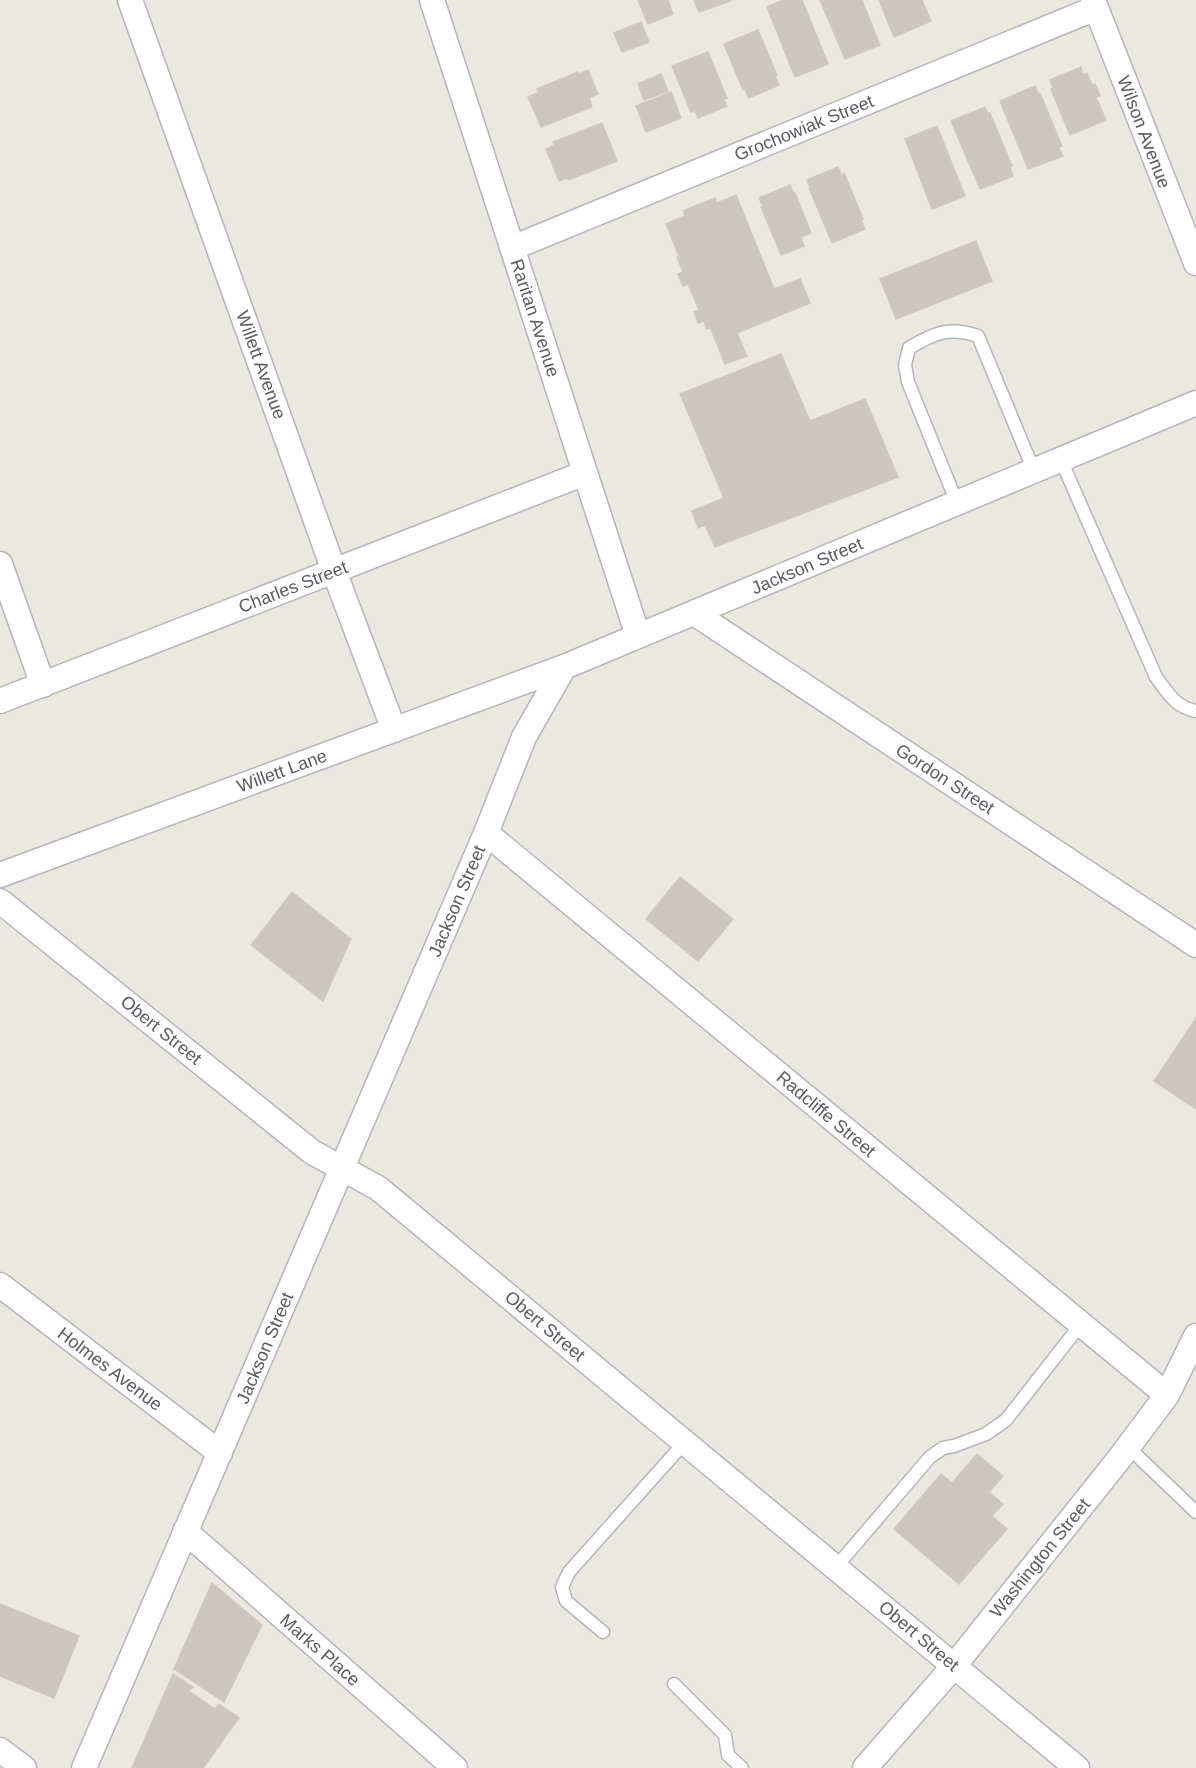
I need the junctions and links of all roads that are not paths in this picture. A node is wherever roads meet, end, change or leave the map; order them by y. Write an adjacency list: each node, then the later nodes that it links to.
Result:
1 (130, 0): 12 (street, Willett Avenue)
2 (432, 0): 4 (street, Raritan Avenue)
3 (1094, 4): 4 (street, Grochowiak Street); 5 (street, Wilson Avenue)
4 (512, 248): 9 (street, Raritan Avenue)
5 (1196, 263)
6 (1196, 403): 7 (street, Jackson Street)
7 (1061, 460): 8 (street, Jackson Street); 18 (lane)
8 (1034, 471): 10 (street, Jackson Street); 10 (lane)
9 (585, 473): 12 (street, Charles Street); 14 (street, Raritan Avenue)
10 (957, 503): 13 (street, Jackson Street)
11 (0, 564): 16 (street)
12 (334, 571): 16 (street, Charles Street); 19 (street, Willett Avenue)
13 (694, 613): 14 (street, Jackson Street); 23 (street, Gordon Street)
14 (638, 636): 15 (street, Jackson Street)
15 (564, 668): 19 (street, Willett Lane); 20 (street, Jackson Street)
16 (43, 685): 17 (street, Charles Street)
17 (0, 701)
18 (1196, 711)
19 (394, 730): 21 (street, Willett Lane)
20 (486, 833): 24 (street, Jackson Street); 26 (street, Radcliffe Street)
21 (0, 875)
22 (0, 901): 24 (street, Obert Street)
23 (1196, 945)
24 (341, 1169): 29 (street, Obert Street); 31 (street, Jackson Street)
25 (0, 1285): 31 (street, Holmes Avenue)
26 (1081, 1324): 28 (street, Radcliffe Street); 34 (lane)
27 (1196, 1336): 28 (street, Washington Street)
28 (1167, 1395): 30 (street, Washington Street)
29 (685, 1443): 34 (street, Obert Street); 35 (lane)
30 (1128, 1447): 32 (lane); 36 (street, Washington Street)
31 (220, 1453): 33 (street, Jackson Street)
32 (1196, 1512)
33 (185, 1531): 40 (street, Jackson Street); 41 (street, Marks Place)
34 (836, 1567): 36 (street, Obert Street)
35 (603, 1632)
36 (954, 1666): 43 (street, Washington Street); 44 (street, Obert Street)
37 (674, 1684): 42 (lane)
38 (0, 1750): 39 (street)
39 (24, 1768)
40 (84, 1768)
41 (455, 1768)
42 (742, 1768)
43 (865, 1768)
44 (1077, 1768)

